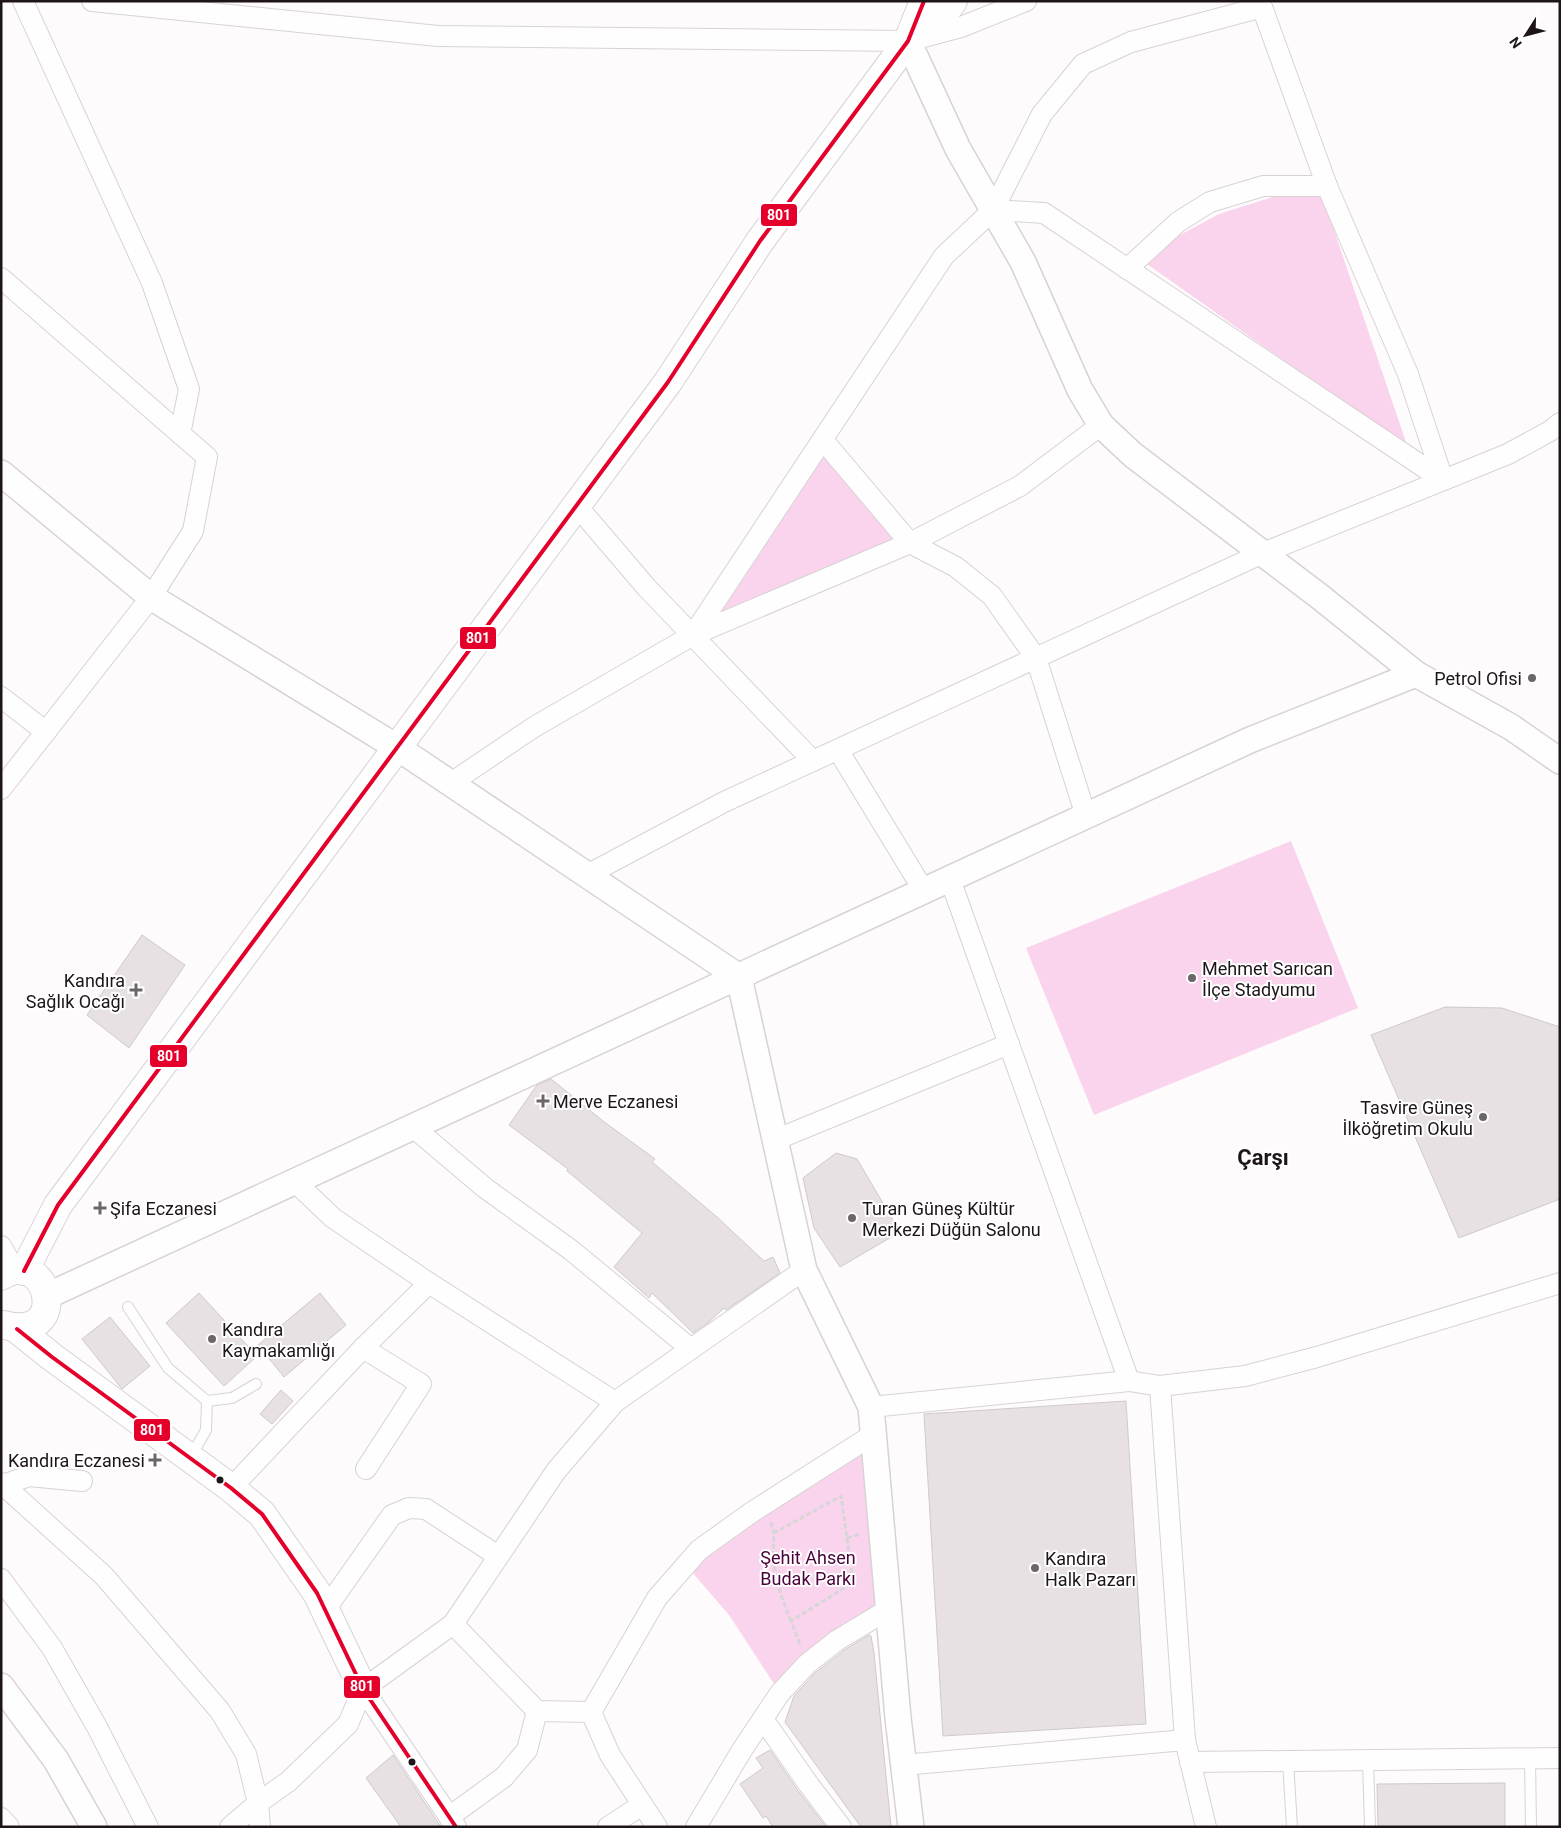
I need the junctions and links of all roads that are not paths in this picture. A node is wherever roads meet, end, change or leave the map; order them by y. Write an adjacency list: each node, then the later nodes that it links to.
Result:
1 (23, 1): 13 (street)
2 (92, 1): 6 (street)
3 (954, 1): 6 (main road)
4 (1026, 1): 6 (street)
5 (922, 2): 6 (main road)
6 (908, 41): 8 (street); 17 (main road)
7 (1326, 186): 8 (street); 9 (street); 16 (street)
8 (993, 210): 9 (street); 12 (street); 14 (street)
9 (1127, 269): 16 (street)
10 (1, 278): 13 (street)
11 (1560, 423): 16 (street)
12 (1101, 426): 18 (street); 19 (street)
13 (180, 434): 20 (street)
14 (823, 440): 18 (street); 21 (street)
15 (1, 473): 20 (street)
16 (1443, 480): 19 (street)
17 (577, 506): 21 (street); 26 (main road)
18 (910, 543): 21 (street); 22 (street)
19 (1263, 553): 22 (street); 23 (street)
20 (151, 597): 25 (street); 26 (street)
21 (693, 635): 28 (street); 30 (street)
22 (1036, 658): 27 (street); 32 (street)
23 (1416, 674): 29 (street); 32 (street)
24 (1, 697): 25 (street)
25 (46, 732): 31 (street)
26 (398, 748): 30 (street); 43 (main road)
27 (838, 750): 28 (street); 35 (street)
28 (813, 761): 33 (street)
29 (1560, 761)
30 (451, 783): 33 (street)
31 (1, 789)
32 (1086, 816): 34 (street)
33 (587, 875): 36 (street)
34 (950, 879): 35 (street); 37 (street)
35 (924, 891): 36 (street)
36 (739, 977): 38 (street); 39 (street)
37 (1009, 1044): 39 (street); 51 (street)
38 (413, 1126): 40 (street); 50 (street)
39 (775, 1140): 42 (street)
40 (294, 1181): 44 (street); 46 (street)
41 (1, 1246): 43 (street)
42 (804, 1270): 50 (street); 56 (street)
43 (13, 1273): 46 (main road)
44 (430, 1283): 49 (street); 55 (street)
45 (1560, 1283): 53 (street)
46 (47, 1296): 48 (main road)
47 (128, 1307): 54 (lane)
48 (6, 1327): 58 (main road)
49 (363, 1348): 59 (street); 62 (street)
50 (691, 1349): 55 (street)
51 (1129, 1381): 53 (street); 56 (street)
52 (256, 1384): 54 (lane)
53 (1160, 1386): 73 (street)
54 (207, 1401): 58 (lane)
55 (615, 1402): 63 (street)
56 (871, 1407): 57 (street)
57 (874, 1434): 65 (street); 71 (street)
58 (190, 1458): 62 (main road)
59 (366, 1469)
60 (82, 1481): 61 (street)
61 (2, 1484): 80 (street)
62 (231, 1488): 66 (main road)
63 (498, 1556): 66 (street); 67 (street)
64 (1, 1579): 86 (street)
65 (889, 1609): 72 (street); 79 (street)
66 (325, 1610): 69 (main road)
67 (453, 1624): 69 (street); 70 (street)
68 (1, 1686): 85 (street)
69 (363, 1689): 80 (street); 83 (street)
70 (537, 1711): 71 (street); 83 (street)
71 (591, 1712): 81 (street)
72 (763, 1718): 91 (street); 92 (street)
73 (1185, 1740): 78 (street); 79 (street)
74 (1530, 1758): 75 (street); 76 (street); 97 (lane)
75 (1560, 1758)
76 (1368, 1760): 77 (street); 96 (lane)
77 (1288, 1761): 78 (street); 95 (lane)
78 (1190, 1762): 94 (street)
79 (903, 1765): 93 (street)
80 (258, 1803): 87 (street); 88 (street)
81 (642, 1805): 89 (street); 90 (street)
82 (1, 1818): 84 (street)
83 (452, 1822)
84 (9, 1827)
85 (94, 1827)
86 (148, 1827)
87 (230, 1827)
88 (260, 1827)
89 (608, 1827)
90 (657, 1827)
91 (696, 1827)
92 (841, 1827)
93 (911, 1827)
94 (1206, 1827)
95 (1292, 1827)
96 (1370, 1827)
97 (1531, 1827)

